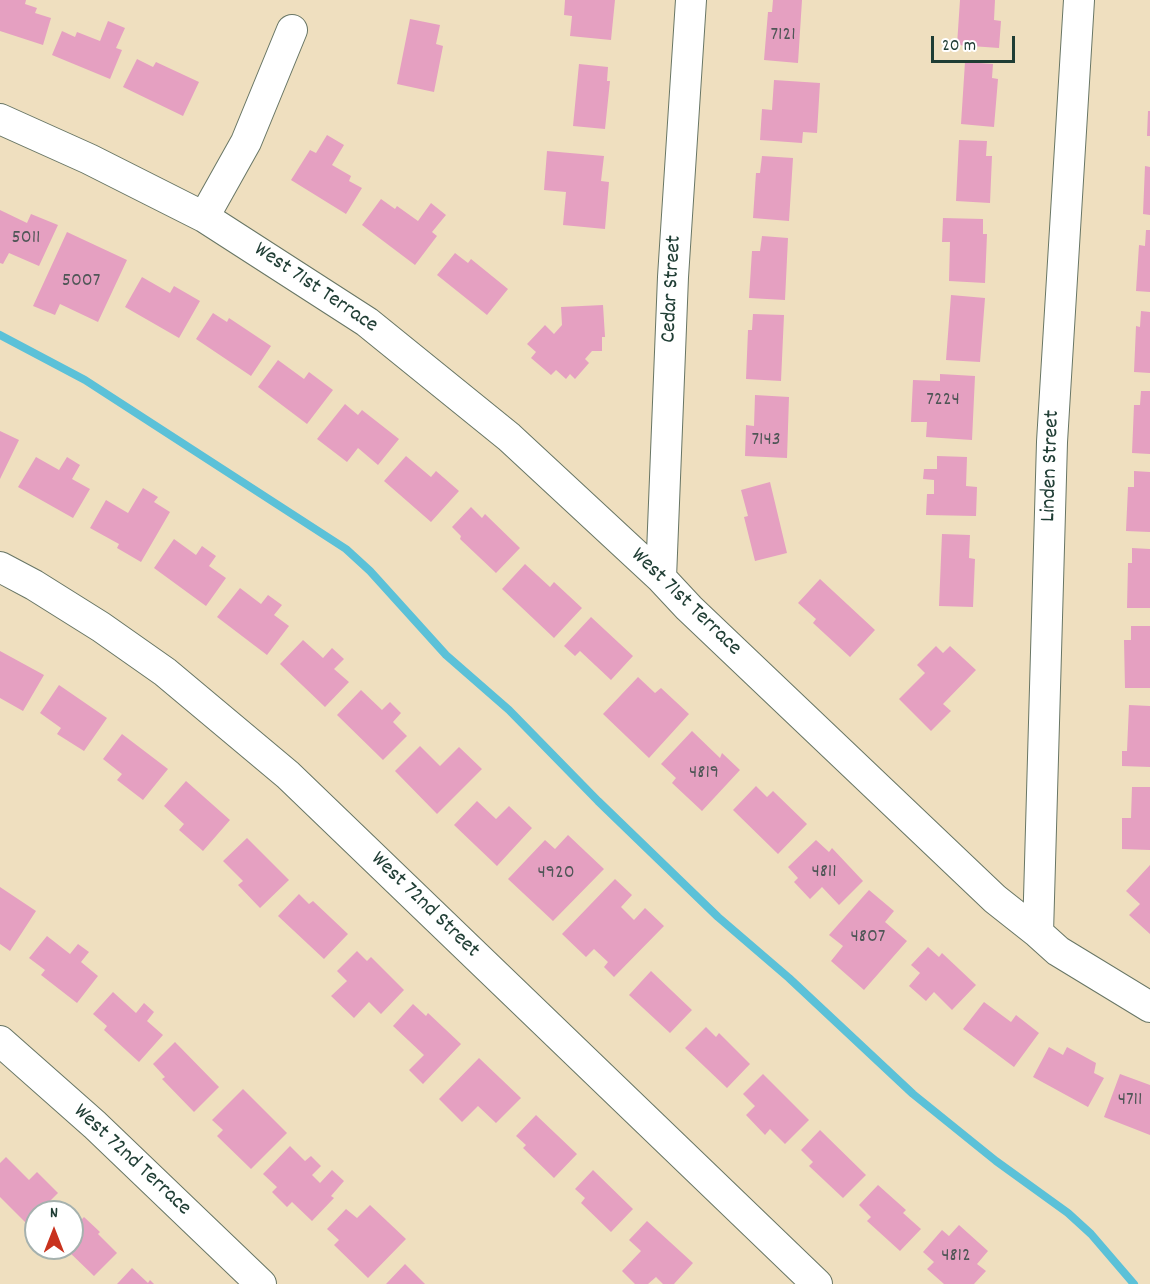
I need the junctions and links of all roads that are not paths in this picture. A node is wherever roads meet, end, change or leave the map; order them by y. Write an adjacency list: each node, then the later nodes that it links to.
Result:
1 (691, 0): 7 (street, Cedar Street)
2 (1078, 0): 8 (street, Linden Street)
3 (292, 30): 5 (street)
4 (0, 119): 5 (street, West 71st Terrace)
5 (204, 217): 7 (street, West 71st Terrace)
6 (0, 567): 12 (street, West 72nd Street)
7 (661, 578): 8 (street, West 71st Terrace)
8 (1038, 933): 9 (street, West 71st Terrace)
9 (1150, 1007)
10 (0, 1041): 11 (street, West 72nd Terrace)
11 (261, 1284)
12 (817, 1284)

